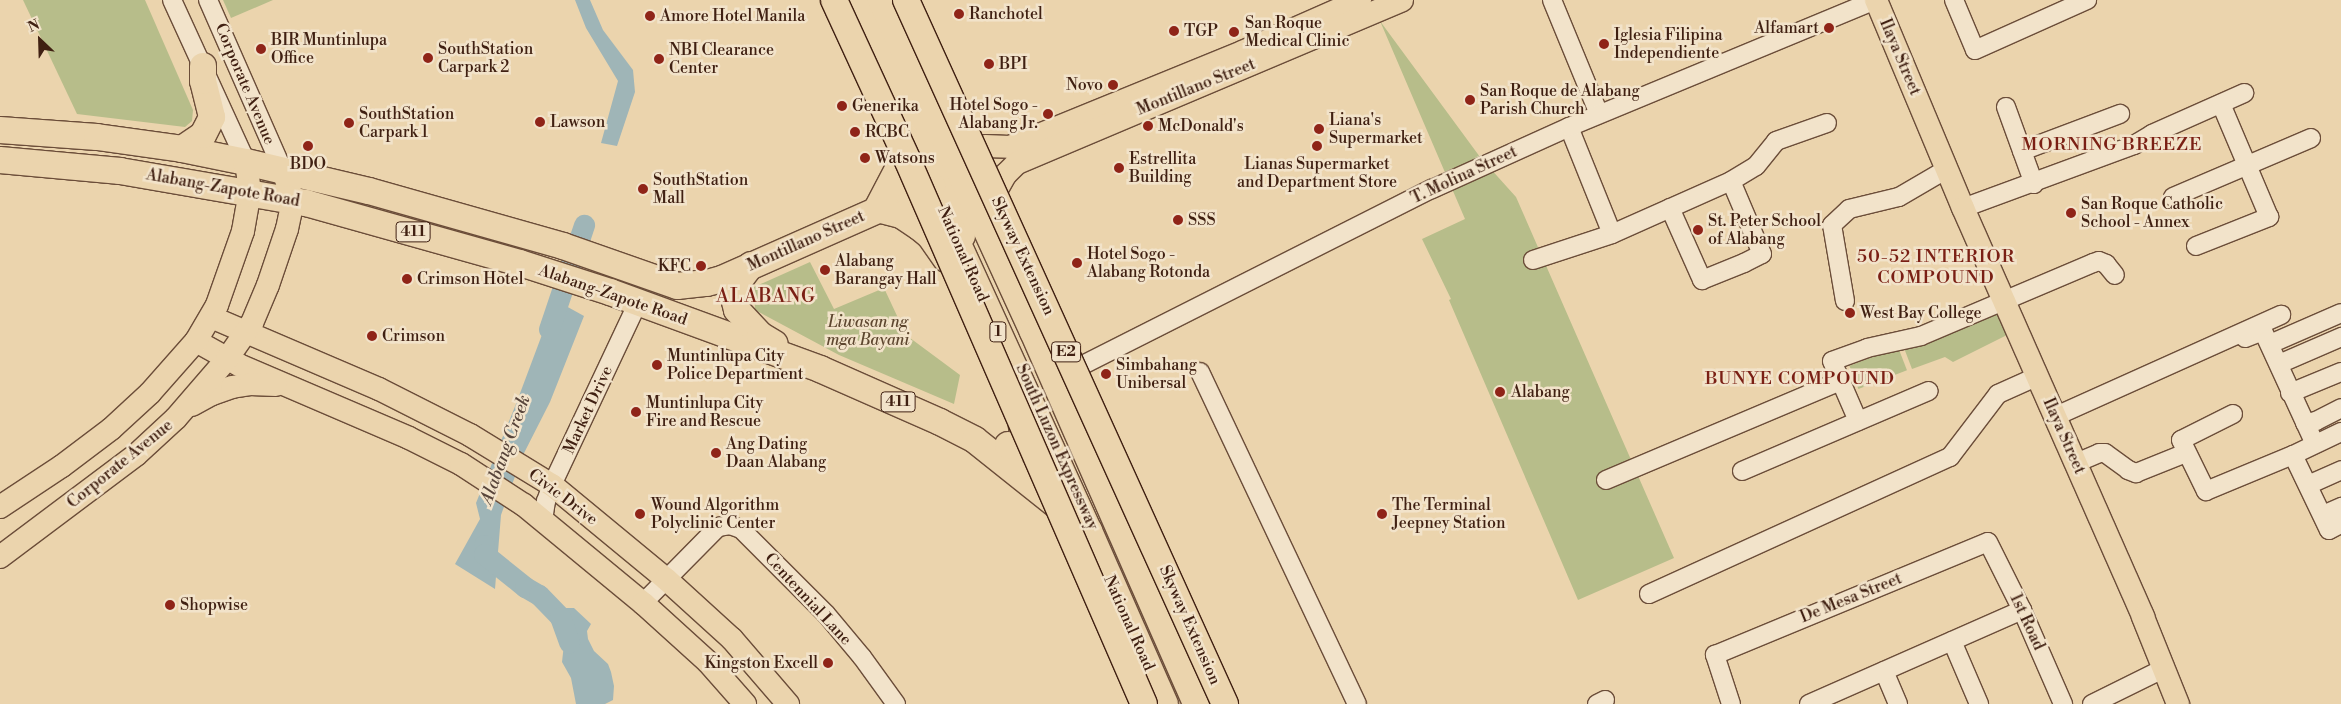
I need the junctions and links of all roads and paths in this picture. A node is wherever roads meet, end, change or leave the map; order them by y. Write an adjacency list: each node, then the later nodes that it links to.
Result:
1 (172, 0): 14 (street, Corporate Avenue)
2 (208, 0): 32 (street, Corporate Avenue)
3 (881, 0): 113 (highway, South Luzon Expressway / E2)
4 (894, 0): 43 (highway)
5 (906, 0): 115 (highway, Skyway Extension / E2, bridge)
6 (917, 0): 27 (highway)
7 (1402, 0): 13 (main road, Montillano Street)
8 (1552, 0): 18 (street)
9 (1876, 0): 18 (street, T. Molina Street); 31 (main road, Ilaya Street)
10 (1954, 0): 11 (street)
11 (2087, 0)
12 (846, 2): 20 (highway, National Road / 1); 108 (highway, bridge)
13 (1348, 8): 27 (main road, Montillano Street)
14 (203, 66): 25 (highway); 29 (street, Corporate Avenue)
15 (2244, 93): 16 (street)
16 (2221, 104): 30 (street); 34 (street)
17 (2006, 107): 26 (street)
18 (1600, 114): 22 (street, T. Molina Street)
19 (2120, 114): 26 (street)
20 (900, 117): 35 (highway, National Road / 1); 42 (highway)
21 (1827, 123): 33 (street)
22 (1569, 127): 44 (street); 68 (street, T. Molina Street)
23 (0, 130): 25 (highway, Alabang-Zapote Road / 411)
24 (2311, 138): 30 (street)
25 (182, 149): 29 (highway, Alabang-Zapote Road / 411)
26 (2022, 151): 34 (street)
27 (1004, 152): 36 (highway); 36 (main road, Montillano Street)
28 (0, 160): 37 (highway, Alabang-Zapote Road / 411)
29 (246, 162): 32 (highway, Alabang-Zapote Road / 411); 37 (main road, Corporate Avenue)
30 (2247, 166): 38 (street); 45 (street)
31 (1947, 169): 41 (main road, Ilaya Street); 52 (street)
32 (283, 171): 39 (main road, Corporate Avenue); 50 (highway, Alabang-Zapote Road / 411)
33 (1731, 181): 40 (street); 40 (street)
34 (2034, 184): 41 (street)
35 (932, 186): 42 (highway, Montillano Street / 411); 89 (highway, National Road / 1)
36 (999, 186): 43 (highway)
37 (250, 192): 39 (highway, Alabang-Zapote Road / 411); 56 (main road, Corporate Avenue)
38 (2173, 197)
39 (293, 200): 49 (main road, Corporate Avenue); 53 (highway, Alabang-Zapote Road / 411)
40 (1670, 208): 44 (street)
41 (1963, 208): 51 (main road, Ilaya Street)
42 (877, 209): 47 (highway, Montillano Street / 411); 83 (highway)
43 (994, 217): 68 (highway)
44 (1612, 234): 46 (street)
45 (2196, 246)
46 (1533, 260)
47 (751, 265): 50 (highway, Montillano Street / 411); 65 (highway)
48 (2115, 275): 51 (street)
49 (268, 285): 57 (main road, Corporate Avenue); 62 (main road)
50 (677, 286)
51 (2004, 300): 69 (main road, Ilaya Street); 70 (street)
52 (1845, 301)
53 (638, 302): 65 (highway, Alabang-Zapote Road / 411); 91 (street, Market Drive)
54 (2341, 313): 61 (street)
55 (2281, 315): 60 (street)
56 (211, 317): 57 (main road, Civic Drive); 59 (main road, Corporate Avenue)
57 (246, 332): 62 (main road, Civic Drive); 63 (main road, Corporate Avenue)
58 (2341, 337): 64 (street)
59 (196, 341): 63 (main road, Civic Drive); 93 (main road, Corporate Avenue)
60 (2217, 342): 61 (street); 76 (street)
61 (2270, 344): 64 (street)
62 (289, 351): 91 (main road, Civic Drive)
63 (227, 359): 71 (main road, Civic Drive); 77 (main road, Corporate Avenue)
64 (2279, 364): 73 (street)
65 (820, 369): 81 (highway, Alabang-Zapote Road / 411)
66 (1200, 372): 116 (street)
67 (2341, 372): 73 (street)
68 (1064, 375): 114 (highway)
69 (2038, 376): 76 (main road, Ilaya Street); 102 (street)
70 (1840, 381): 78 (street); 90 (street)
71 (287, 387): 77 (main road); 96 (main road, Civic Drive)
72 (1929, 391): 78 (street)
73 (2290, 393): 79 (street)
74 (2341, 408): 79 (street)
75 (2233, 414): 84 (street)
76 (2056, 416): 86 (main road, Ilaya Street)
77 (176, 418): 100 (main road, Corporate Avenue)
78 (1858, 421): 88 (street)
79 (2305, 423): 82 (street)
80 (2341, 432): 82 (street)
81 (975, 440): 83 (highway, Alabang-Zapote Road / 411); 98 (highway, Alabang-Zapote Road / 411)
82 (2314, 444): 85 (street)
83 (1008, 446): 89 (highway, Alabang-Zapote Road / 411)
84 (2186, 452): 85 (street); 86 (street)
85 (2293, 455): 92 (street)
86 (2076, 463): 106 (main road, Ilaya Street)
87 (2341, 470): 92 (street)
88 (1742, 471)
89 (1064, 478): 98 (highway, National Road / 1)
90 (1606, 480)
91 (552, 485): 96 (street, Market Drive); 101 (main road, Civic Drive)
92 (2308, 485): 95 (street)
93 (0, 507)
94 (2341, 507): 95 (street)
95 (2323, 515): 97 (street)
96 (544, 520): 103 (main road, Civic Drive)
97 (2341, 524)
98 (1089, 531): 108 (highway, National Road / 1)
99 (1988, 542): 104 (street, 1st Road); 117 (street, De Mesa Street)
100 (0, 556)
101 (666, 579): 103 (street, Centennial Lane); 111 (main road, Civic Drive); 112 (street, Centennial Lane)
102 (1649, 594)
103 (643, 603): 110 (main road, Civic Drive)
104 (2022, 610): 105 (street); 120 (street, 1st Road)
105 (1952, 641): 107 (street); 119 (street)
106 (2165, 668): 121 (street); 122 (main road, Ilaya Street)
107 (1884, 671): 109 (street); 118 (street)
108 (1162, 703)
109 (1812, 703)
110 (745, 704)
111 (788, 704)
112 (896, 704)
113 (1196, 704)
114 (1210, 704)
115 (1225, 704)
116 (1358, 704)
117 (1731, 704)
118 (1898, 704)
119 (1980, 704)
120 (2063, 704)
121 (2092, 704)
122 (2178, 704)

